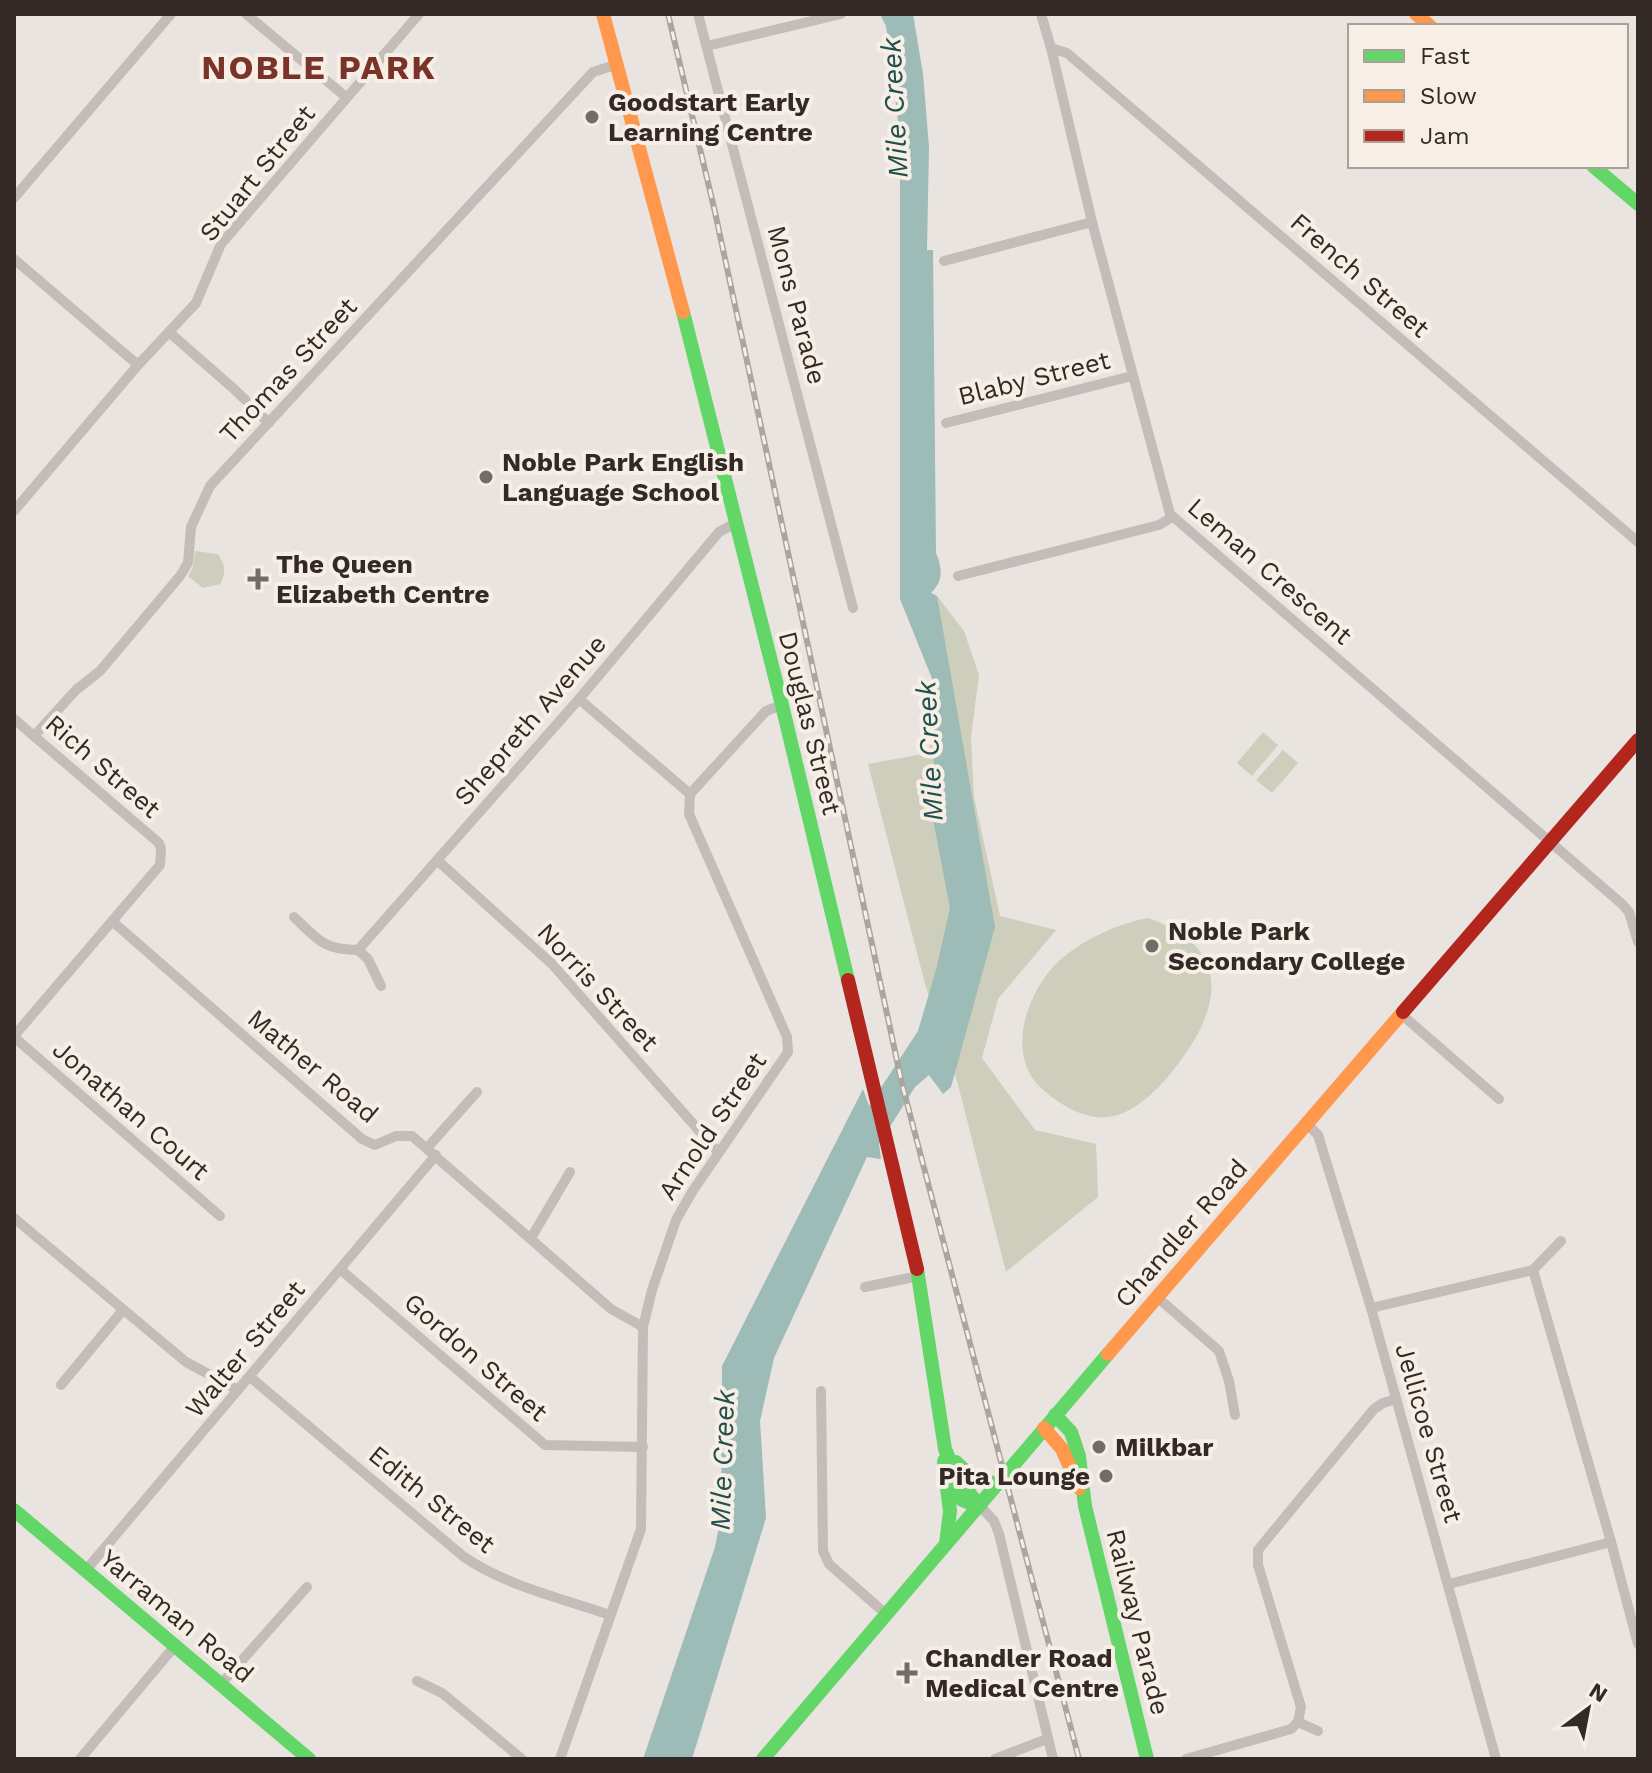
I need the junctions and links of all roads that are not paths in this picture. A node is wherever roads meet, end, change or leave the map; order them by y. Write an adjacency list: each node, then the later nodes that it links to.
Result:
1 (171, 14): 13 (street)
2 (246, 14): 11 (street)
3 (419, 14): 11 (street, Stuart Street)
4 (603, 14): 10 (main road, Douglas Street)
5 (698, 14): 8 (street, Mons Parade)
6 (841, 14): 8 (street)
7 (1041, 14): 9 (street, Leman Crescent)
8 (707, 46): 28 (street, Mons Parade)
9 (1051, 48): 15 (street, Leman Crescent); 26 (street, French Street)
10 (618, 64): 21 (street, Thomas Street); 25 (main road, Douglas Street)
11 (346, 97): 18 (street, Stuart Street)
12 (1596, 168): 14 (main road)
13 (14, 198)
14 (1636, 198)
15 (1092, 222): 17 (street); 20 (street, Leman Crescent)
16 (14, 259): 19 (street)
17 (944, 261)
18 (170, 333): 19 (street, Stuart Street); 21 (street)
19 (138, 365): 23 (street, Stuart Street)
20 (1132, 376): 22 (street, Blaby Street); 24 (street, Leman Crescent)
21 (269, 423): 32 (street, Thomas Street)
22 (946, 423)
23 (14, 511)
24 (1172, 517): 27 (street); 35 (street, Leman Crescent)
25 (736, 523): 29 (street, Shepreth Avenue); 30 (main road, Douglas Street)
26 (1638, 542)
27 (958, 576)
28 (853, 608)
29 (579, 699): 34 (street); 36 (street, Shepreth Avenue)
30 (782, 705): 34 (street); 58 (main road, Douglas Street)
31 (14, 719): 32 (street, Rich Street)
32 (34, 736): 38 (street, Rich Street)
33 (1638, 740): 35 (main road, Chandler Road)
34 (690, 794): 50 (street, Arnold Street)
35 (1550, 842): 39 (street, Leman Crescent); 42 (main road, Chandler Road)
36 (437, 860): 40 (street, Shepreth Avenue); 50 (street, Norris Street)
37 (294, 917): 40 (street)
38 (112, 921): 44 (street); 49 (street, Mather Road)
39 (1638, 942)
40 (358, 950): 41 (street)
41 (381, 986)
42 (1401, 1014): 47 (street); 48 (main road, Chandler Road)
43 (14, 1015): 44 (street)
44 (25, 1024): 45 (street)
45 (14, 1037): 52 (street, Jonathan Court)
46 (477, 1092): 49 (street, Walter Street)
47 (1499, 1099)
48 (1307, 1124): 60 (main road, Chandler Road); 61 (street, Jellicoe Street)
49 (432, 1152): 54 (street, Mather Road); 56 (street, Walter Street)
50 (718, 1152): 63 (street, Arnold Street)
51 (570, 1172): 54 (street)
52 (220, 1216)
53 (16, 1225): 62 (street)
54 (531, 1238): 63 (street, Mather Road)
55 (1561, 1241): 57 (street)
56 (341, 1270): 64 (street, Walter Street); 73 (street, Gordon Street)
57 (1533, 1270): 61 (street); 79 (street)
58 (919, 1276): 59 (street); 72 (main road, Douglas Street)
59 (865, 1287)
60 (1157, 1297): 69 (main road, Chandler Road); 70 (street)
61 (1371, 1308): 68 (street, Jellicoe Street)
62 (123, 1310): 65 (street); 66 (street)
63 (643, 1327): 73 (street, Arnold Street)
64 (250, 1377): 66 (street, Walter Street); 85 (street, Edith Street)
65 (61, 1385)
66 (238, 1390): 81 (street, Walter Street)
67 (821, 1391): 84 (street)
68 (1396, 1399): 82 (street, Jellicoe Street); 90 (street)
69 (1055, 1415): 71 (main road, Chandler Road); 76 (main road, Railway Parade)
70 (1235, 1415)
71 (1044, 1428): 75 (main road, Chandler Road); 76 (main road, Railway Parade)
72 (944, 1445): 74 (main road, Douglas Street); 75 (main road); 77 (main road, Douglas Street)
73 (643, 1447): 85 (street, Arnold Street)
74 (946, 1478): 77 (main road); 80 (main road, Douglas Street)
75 (996, 1484): 77 (main road, Chandler Road)
76 (1083, 1496): 100 (main road, Railway Parade)
77 (978, 1504): 80 (main road, Chandler Road); 92 (street)
78 (14, 1510): 81 (main road, Yarraman Road)
79 (1611, 1542): 82 (street); 86 (street)
80 (946, 1544): 84 (main road, Chandler Road)
81 (86, 1570): 87 (main road, Yarraman Road)
82 (1449, 1584): 102 (street, Jellicoe Street)
83 (307, 1587): 89 (street)
84 (886, 1614): 97 (main road, Chandler Road)
85 (610, 1615): 96 (street, Arnold Street)
86 (1638, 1644)
87 (174, 1647): 89 (main road, Yarraman Road); 93 (street)
88 (417, 1681): 95 (street)
89 (220, 1685): 94 (main road, Yarraman Road)
90 (1298, 1722): 91 (street); 101 (street)
91 (1318, 1731)
92 (1047, 1739): 98 (street); 99 (street)
93 (80, 1759)
94 (309, 1759)
95 (522, 1759)
96 (560, 1759)
97 (763, 1759)
98 (995, 1759)
99 (1053, 1759)
100 (1147, 1759)
101 (1186, 1759)
102 (1496, 1759)

